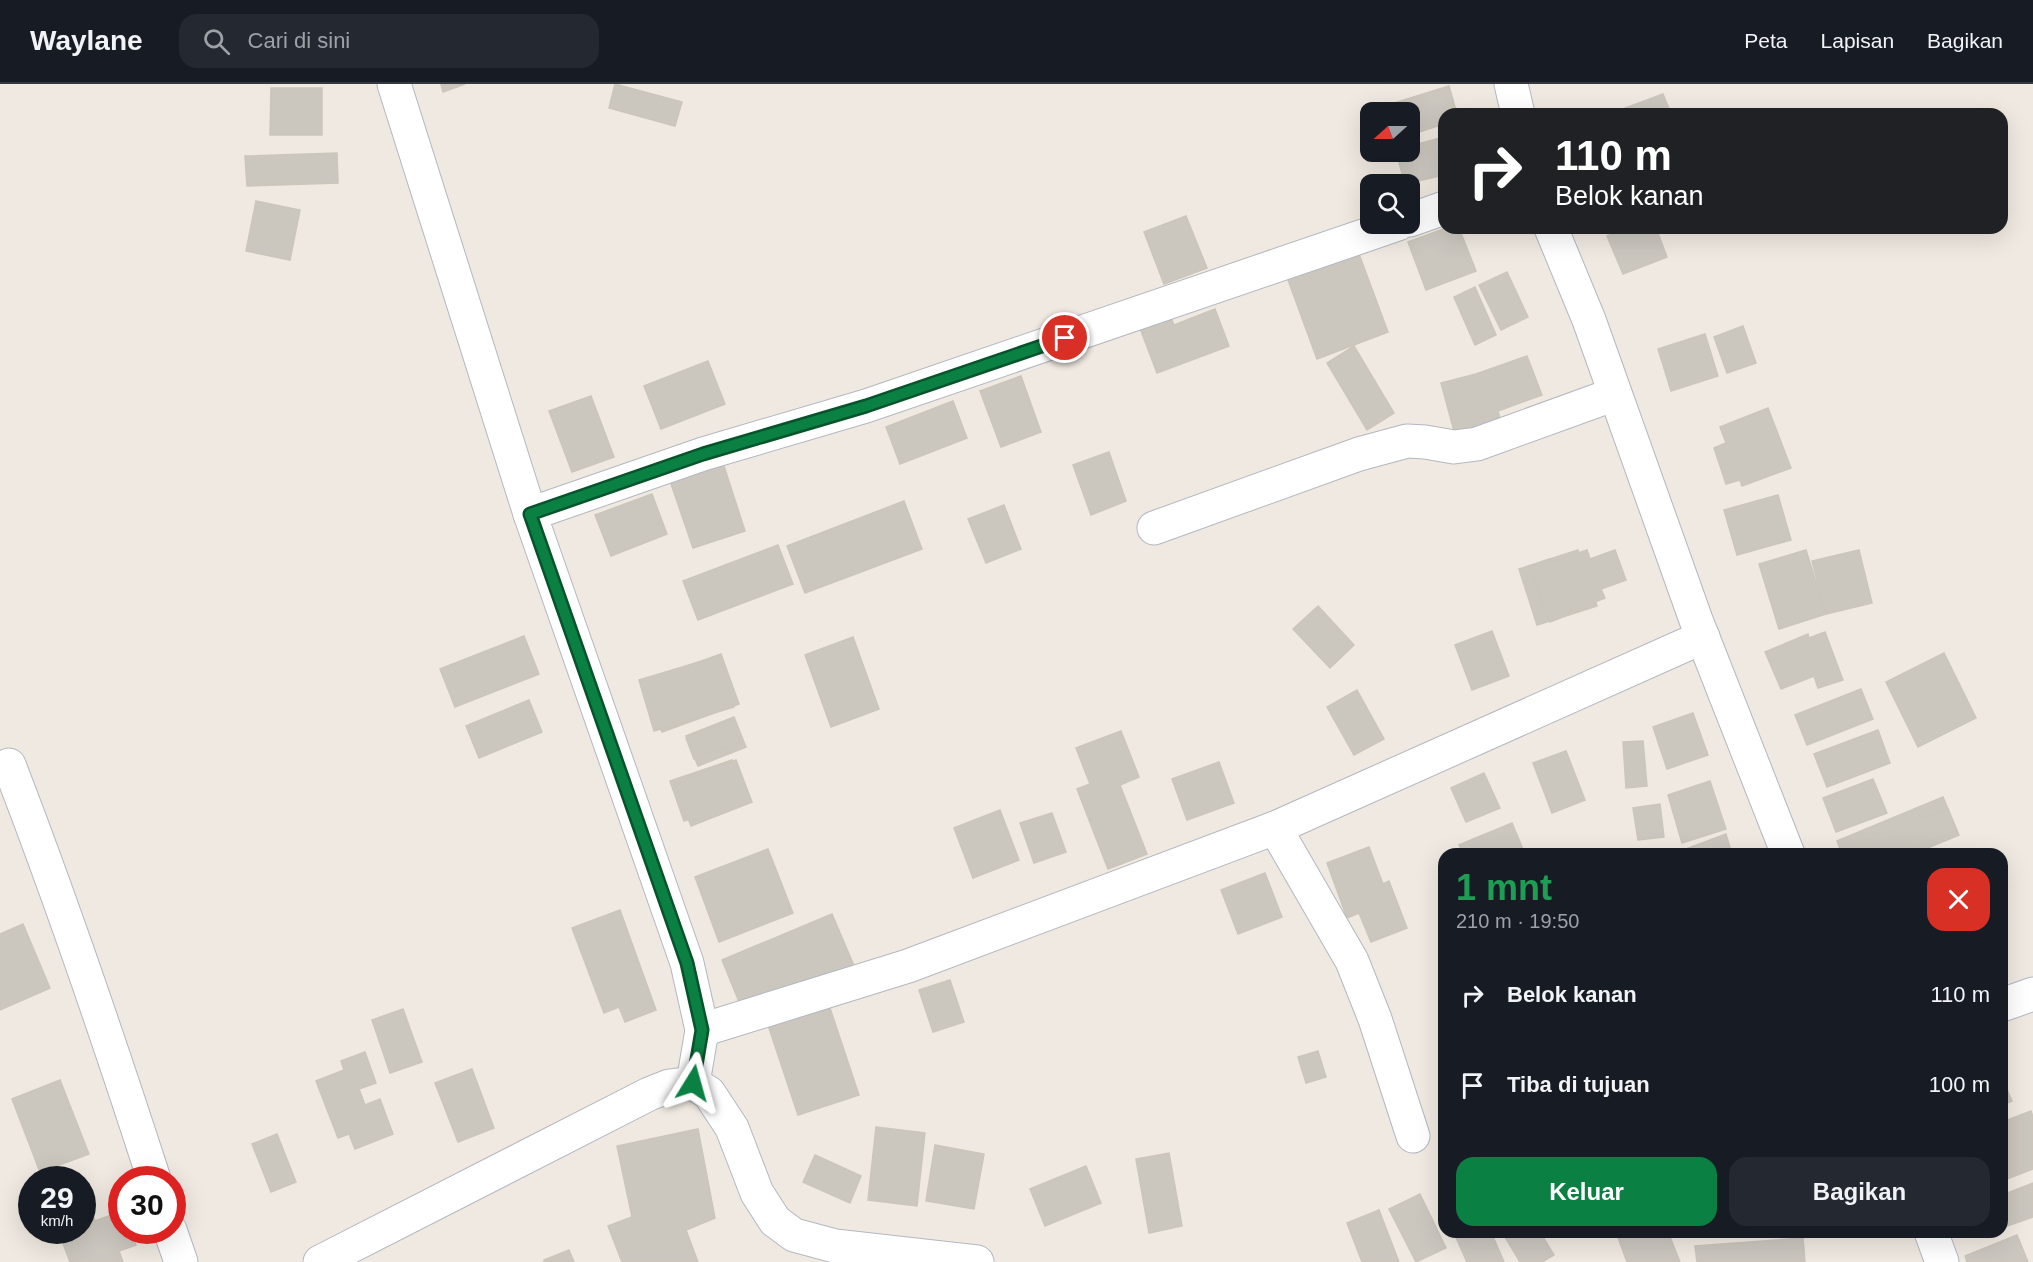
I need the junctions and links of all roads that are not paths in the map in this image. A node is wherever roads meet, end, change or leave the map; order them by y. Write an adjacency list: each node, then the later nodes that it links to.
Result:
1 (394, 84): 9 (street)
2 (1511, 84): 3 (street)
3 (1517, 108)
4 (1438, 210): 5 (street)
5 (1420, 216)
6 (1369, 234): 9 (street)
7 (1553, 234): 8 (street)
8 (1615, 394): 10 (street); 11 (street)
9 (530, 514): 17 (street)
10 (1154, 528)
11 (1703, 637): 13 (street); 14 (street)
12 (9, 765): 20 (street)
13 (1275, 828): 17 (street); 19 (street)
14 (1786, 848)
15 (2033, 994): 16 (street)
16 (2008, 1003)
17 (702, 1030): 18 (street)
18 (693, 1083): 24 (street); 25 (street)
19 (1413, 1136)
20 (150, 1166)
21 (1933, 1238): 26 (street)
22 (175, 1244): 23 (street)
23 (181, 1262)
24 (320, 1262)
25 (977, 1262)
26 (1942, 1262)

